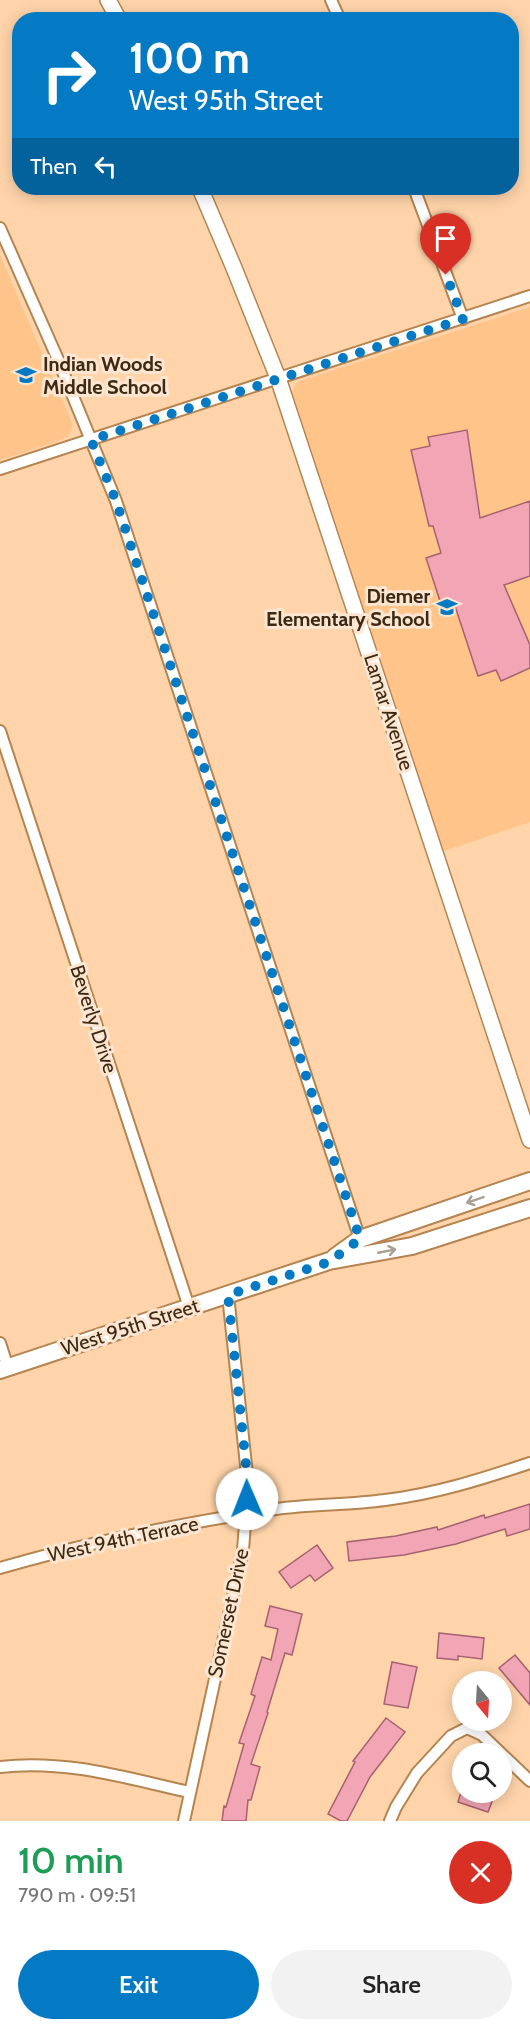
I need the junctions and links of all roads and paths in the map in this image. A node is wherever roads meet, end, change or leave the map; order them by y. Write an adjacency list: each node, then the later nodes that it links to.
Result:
1 (203, 195): 6 (street, Lamar Avenue)
2 (417, 195): 5 (street)
3 (0, 228): 7 (street)
4 (530, 296): 5 (street)
5 (463, 319): 6 (street)
6 (278, 378): 7 (street); 10 (street, Lamar Avenue)
7 (91, 440): 8 (street); 13 (street)
8 (0, 469)
9 (0, 731): 16 (street, Beverly Drive)
10 (530, 1140)
11 (530, 1181): 13 (main road, West 95th Street, one-way to 13)
12 (530, 1208): 14 (main road, West 95th Street, one-way to 12)
13 (360, 1239): 14 (main road, West 95th Street)
14 (329, 1262): 15 (main road, West 95th Street)
15 (228, 1295): 16 (main road, West 95th Street); 20 (street, Somerset Drive)
16 (189, 1307): 18 (main road, West 95th Street)
17 (0, 1343): 18 (street)
18 (4, 1369)
19 (530, 1463): 20 (street, West 94th Terrace)
20 (246, 1514): 21 (street, West 94th Terrace); 24 (street, Somerset Drive)
21 (0, 1568)
22 (0, 1767): 24 (street)
23 (530, 1781): 26 (street)
24 (189, 1792): 25 (street, Somerset Drive)
25 (184, 1821)
26 (390, 1821)

